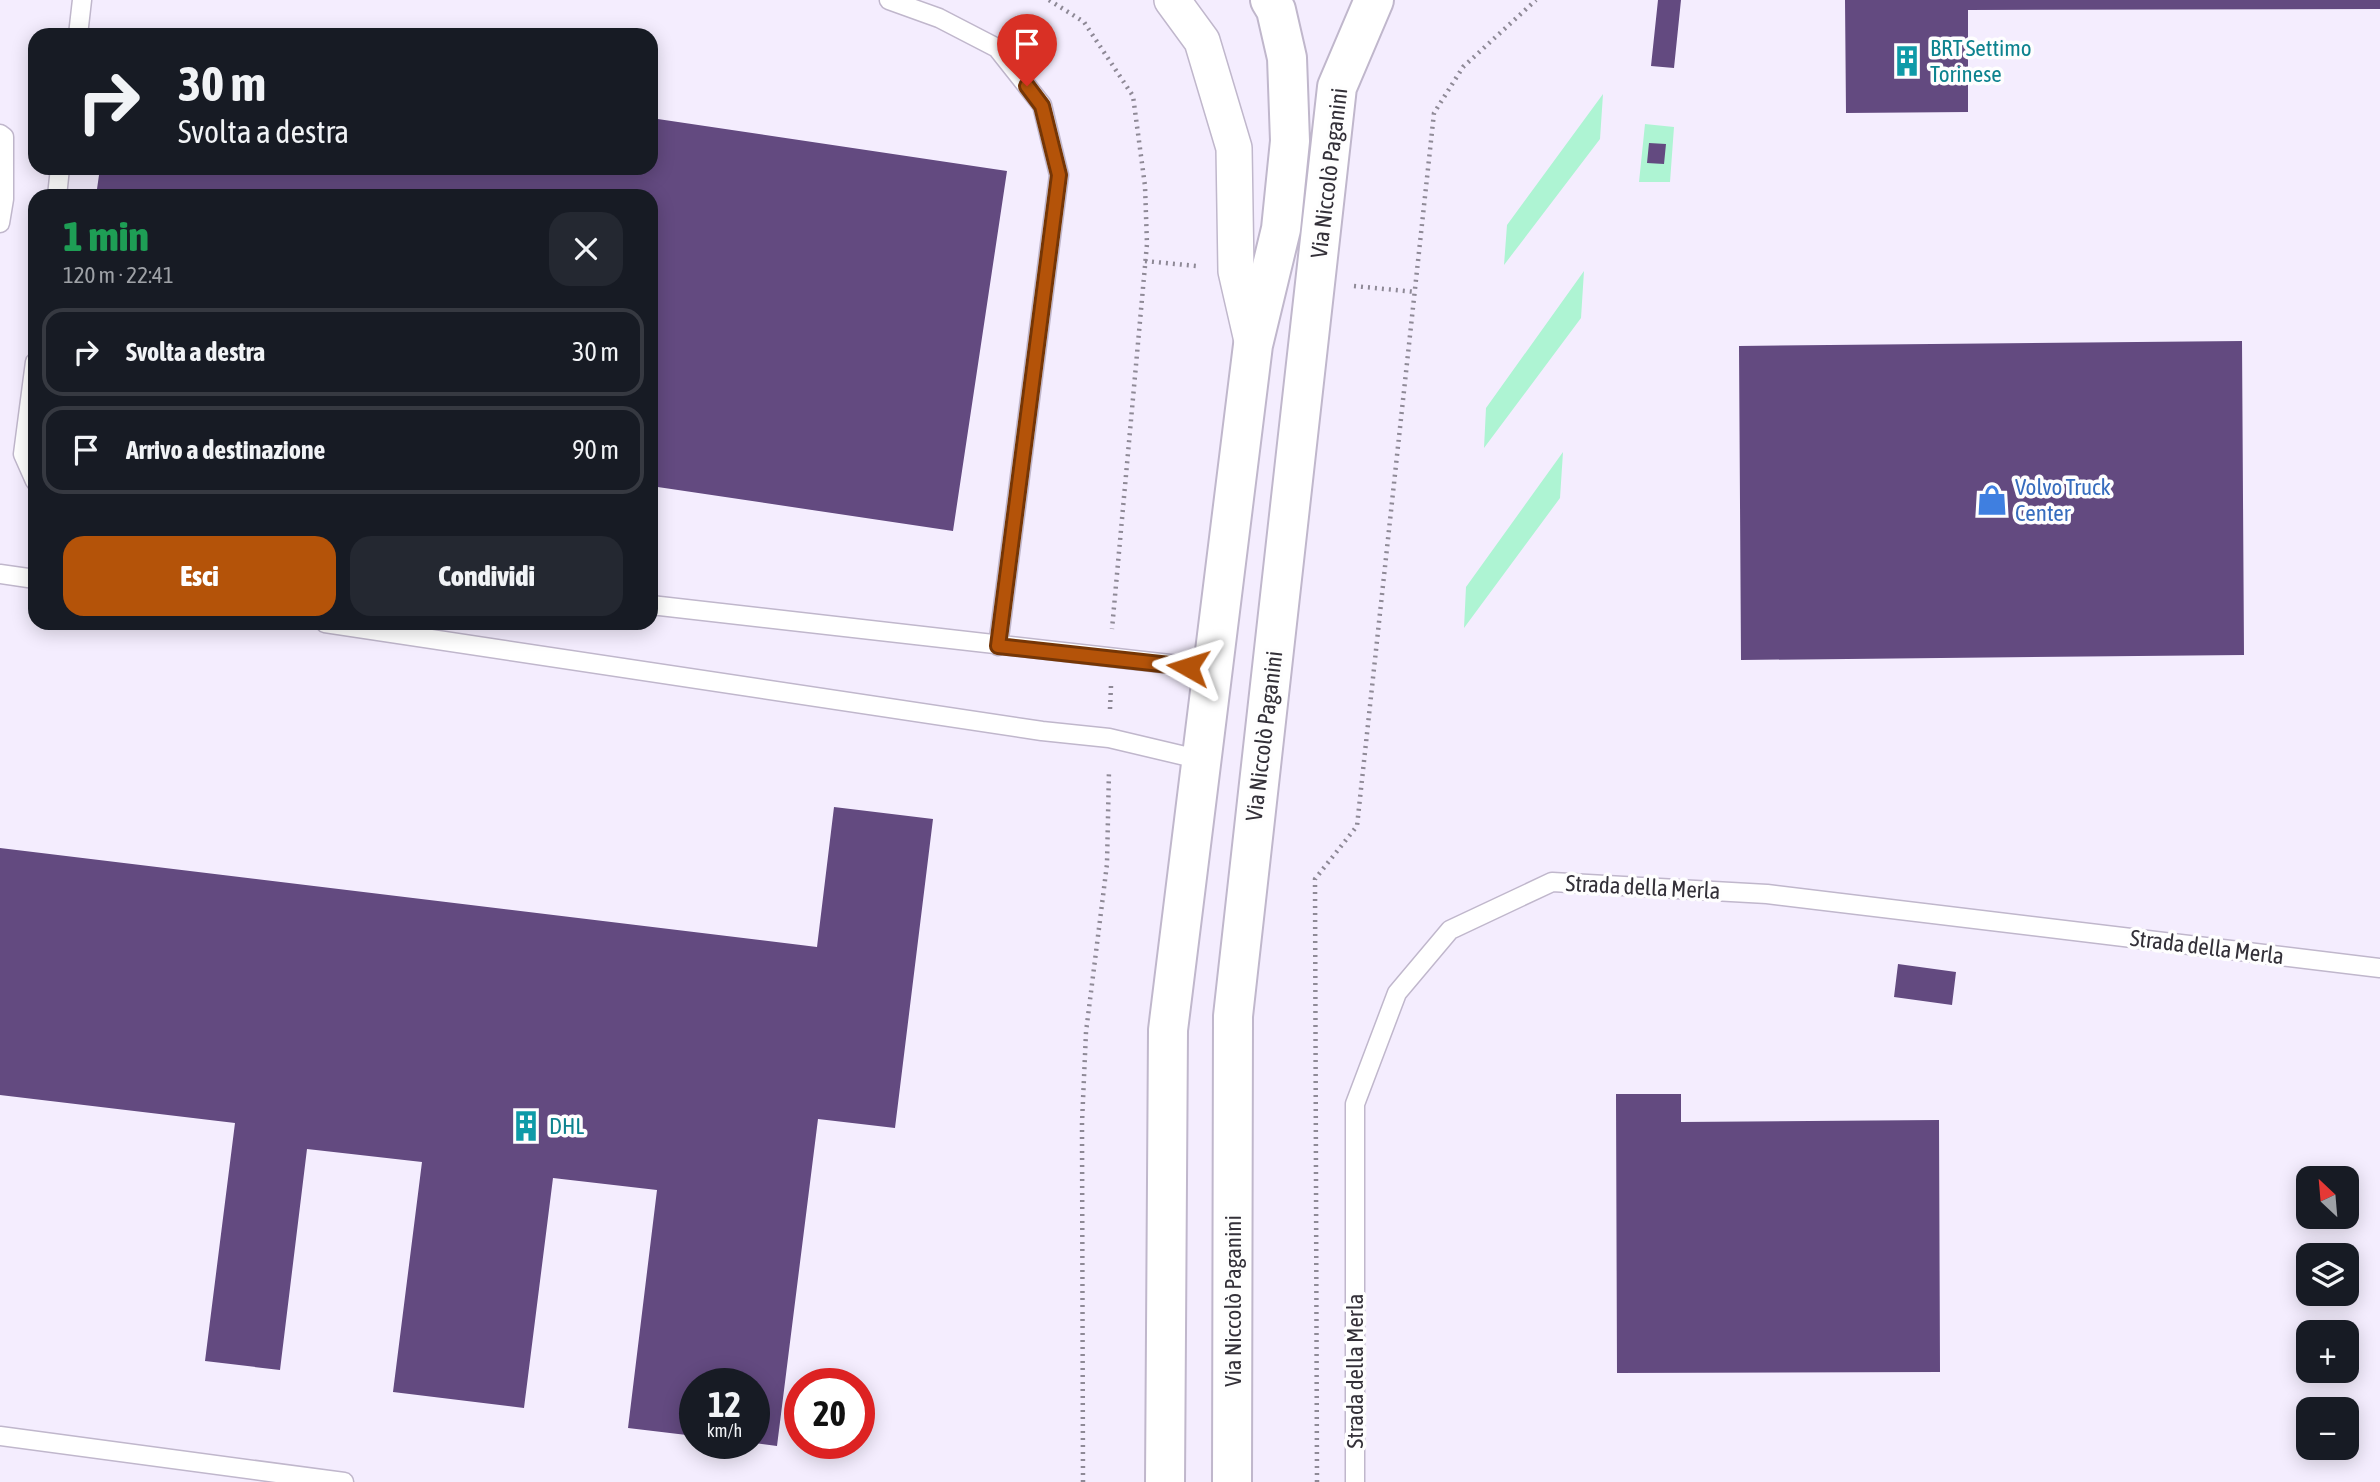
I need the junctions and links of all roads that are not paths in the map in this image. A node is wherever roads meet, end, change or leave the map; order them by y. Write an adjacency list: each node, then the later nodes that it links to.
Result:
1 (82, 0): 6 (lane)
2 (889, 0): 16 (lane)
3 (1172, 0): 9 (street)
4 (1270, 0): 9 (street, Via Niccolò Paganini)
5 (1374, 0): 23 (street, Via Niccolò Paganini)
6 (79, 28)
7 (0, 134): 8 (lane)
8 (0, 223)
9 (1252, 345): 17 (street, Via Niccolò Paganini)
10 (28, 416): 11 (lane)
11 (28, 465)
12 (0, 574): 13 (lane)
13 (28, 578)
14 (658, 606): 16 (lane)
15 (371, 630): 18 (lane)
16 (998, 646): 17 (lane)
17 (1214, 669): 18 (street, Via Niccolò Paganini)
18 (1202, 760): 22 (street, Via Niccolò Paganini)
19 (2380, 968): 24 (lane, Strada della Merla)
20 (0, 1436): 21 (lane)
21 (344, 1482)
22 (1165, 1482)
23 (1232, 1482)
24 (1355, 1482)

